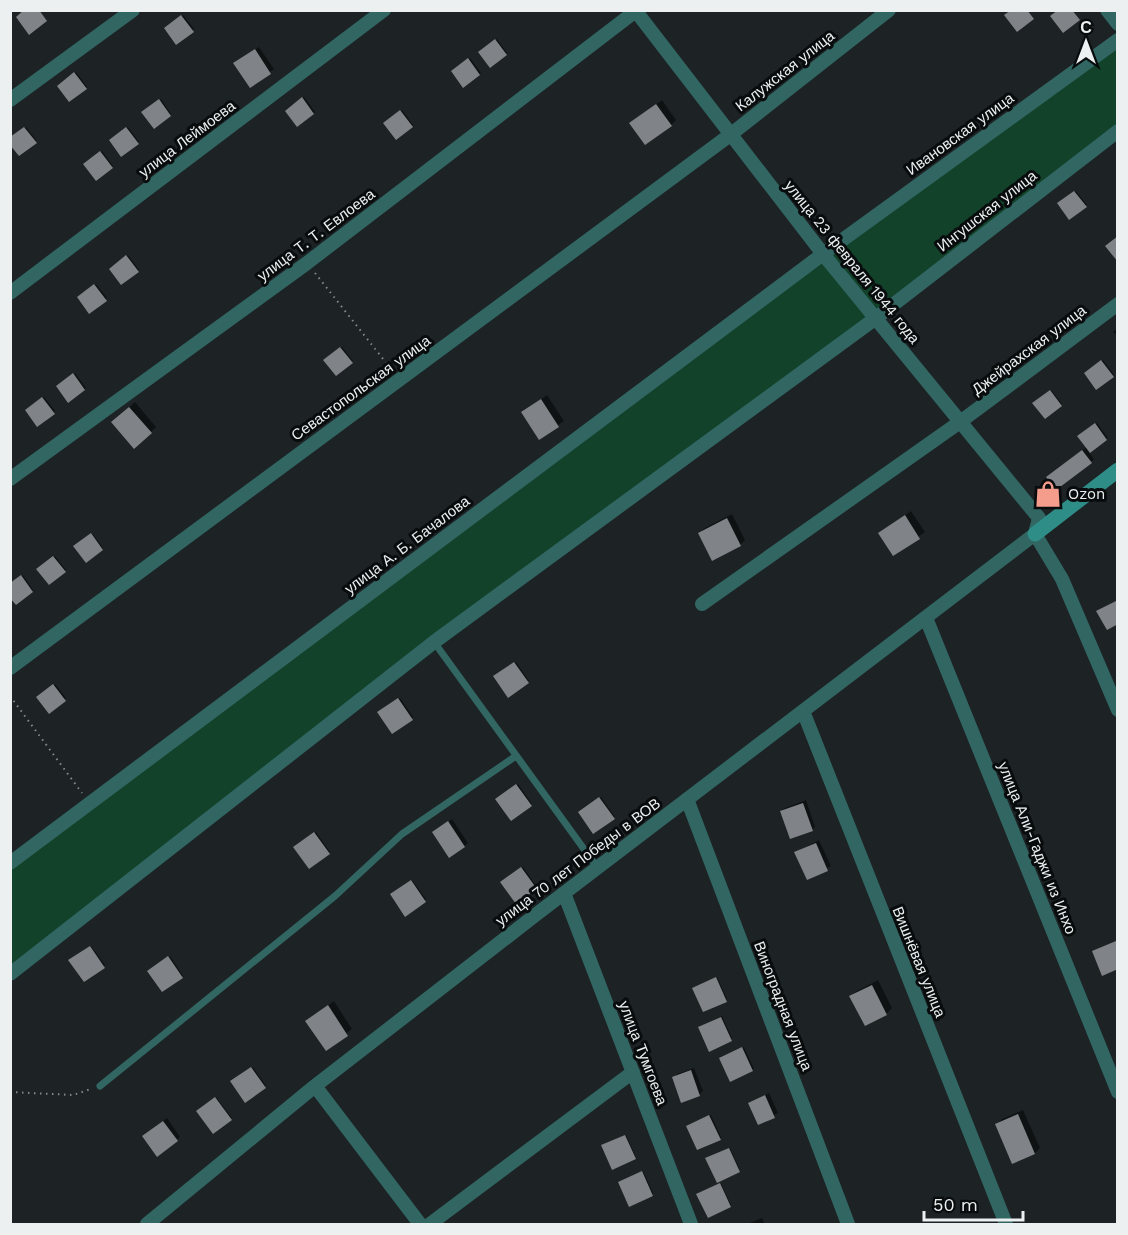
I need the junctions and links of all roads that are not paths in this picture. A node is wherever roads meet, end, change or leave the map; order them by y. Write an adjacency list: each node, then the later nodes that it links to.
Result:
1 (133, 10): 8 (street)
2 (384, 10): 12 (street, улица Леймоева)
3 (889, 10): 10 (street, Калужская улица)
4 (1107, 10): 6 (street)
5 (636, 11): 10 (street, улица 23 февраля 1944 года); 17 (street, улица Т. Т. Евлоева)
6 (1118, 24)
7 (1118, 39): 11 (street, Ивановская улица)
8 (10, 100)
9 (1118, 131): 14 (street, Ингушская улица)
10 (730, 135): 11 (street, улица 23 февраля 1944 года); 22 (street, Севастопольская улица)
11 (823, 254): 14 (street, улица 23 февраля 1944 года); 27 (street, улица А. Б. Бачалова)
12 (10, 293)
13 (1118, 304): 15 (street, Джейрахская улица)
14 (876, 318): 15 (street, улица 23 февраля 1944 года); 21 (street, Ингушская улица)
15 (960, 422): 18 (street, улица 23 февраля 1944 года); 19 (street, Джейрахская улица)
16 (1118, 470): 18 (street)
17 (10, 479)
18 (1035, 534): 20 (street, улица 70 лет Победы в ВОВ); 23 (street)
19 (702, 604)
20 (926, 618): 24 (street, улица 70 лет Победы в ВОВ); 34 (street, улица Али-Гаджи из Инхо)
21 (434, 642): 25 (lane); 30 (street, Ингушская улица)
22 (10, 668)
23 (1118, 710)
24 (802, 711): 26 (street, улица 70 лет Победы в ВОВ); 40 (street, Вишнёвая улица)
25 (516, 756): 28 (lane); 32 (lane)
26 (687, 799): 28 (street, улица 70 лет Победы в ВОВ); 39 (street, Виноградная улица)
27 (10, 863)
28 (597, 867): 29 (street, улица 70 лет Победы в ВОВ)
29 (564, 893): 31 (street, улица Тумгоева); 33 (street, улица 70 лет Победы в ВОВ)
30 (10, 974)
31 (633, 1072): 37 (street); 38 (street, улица Тумгоева)
32 (100, 1086)
33 (315, 1086): 35 (street, улица 70 лет Победы в ВОВ); 36 (street)
34 (1118, 1092)
35 (147, 1224)
36 (420, 1224)
37 (430, 1224)
38 (691, 1224)
39 (848, 1224)
40 (1006, 1224)

